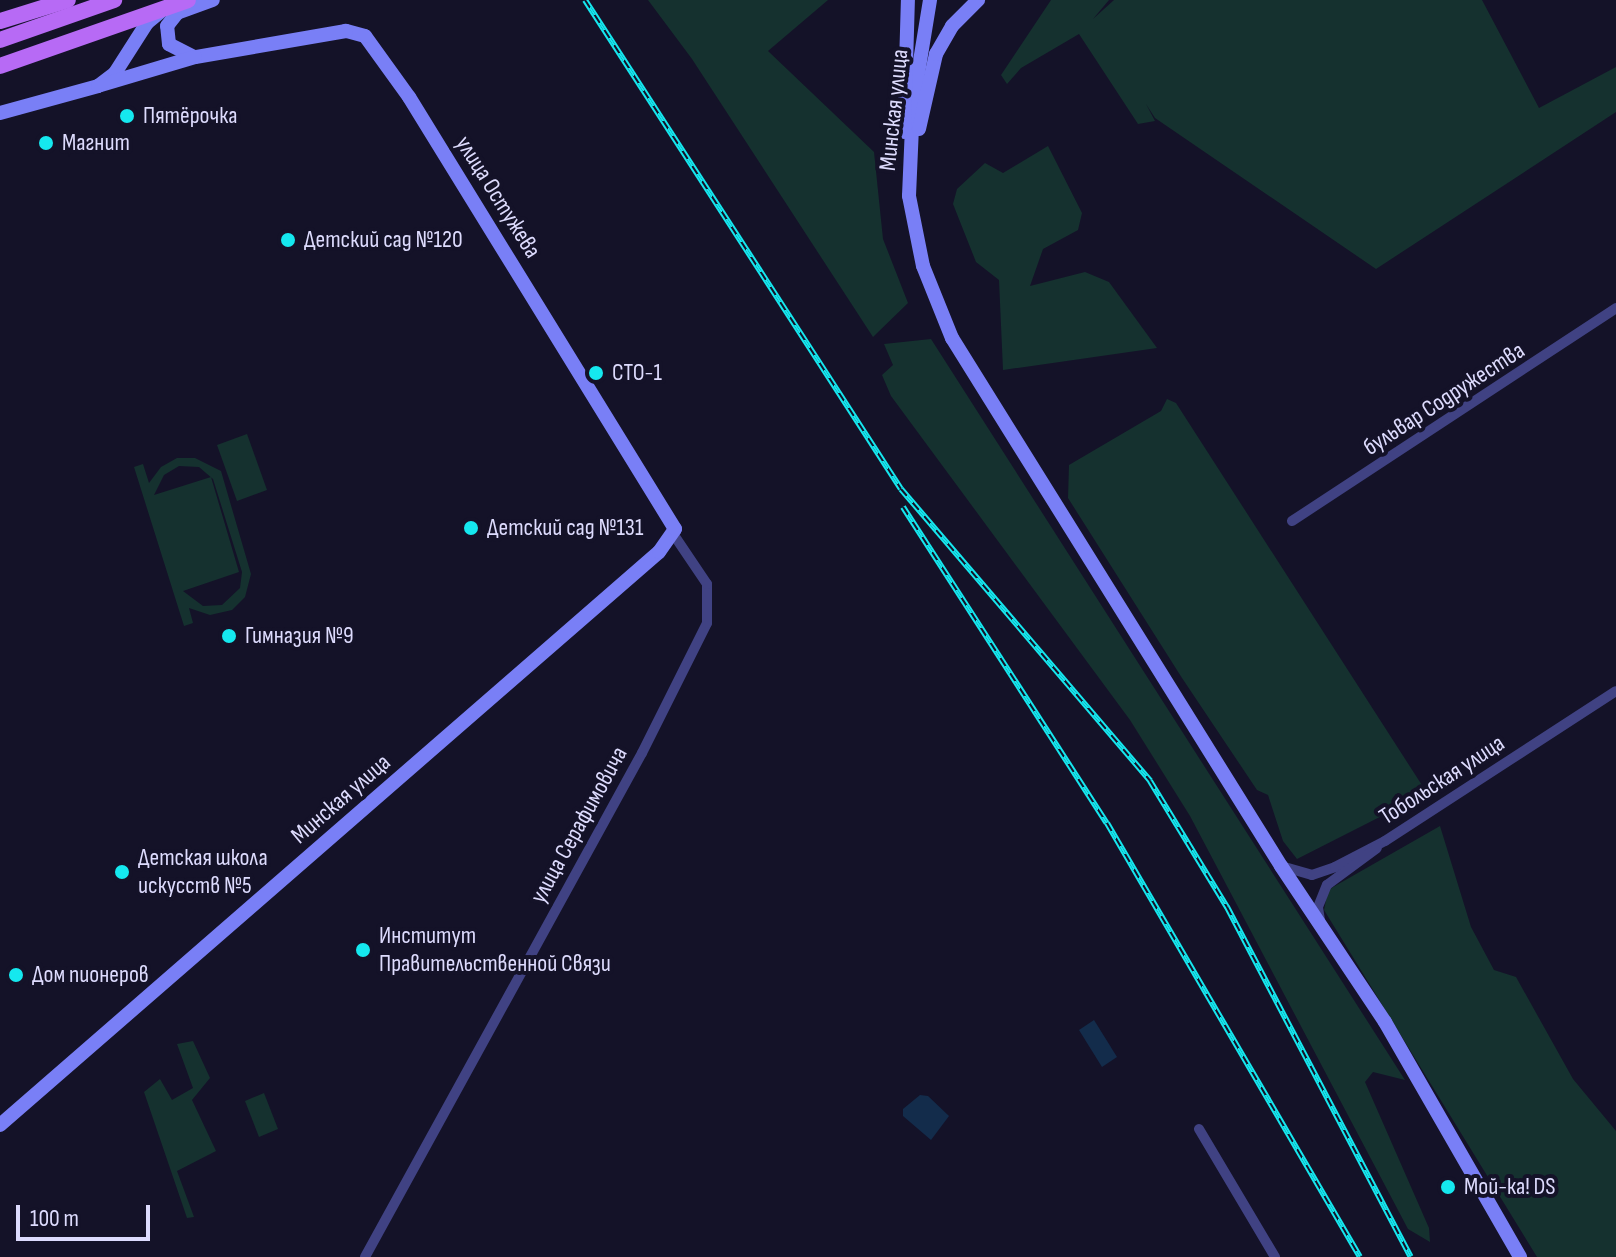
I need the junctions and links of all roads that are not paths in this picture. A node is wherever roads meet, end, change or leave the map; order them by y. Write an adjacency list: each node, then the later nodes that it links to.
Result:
1 (68, 0): 8 (main road)
2 (114, 0): 9 (main road)
3 (213, 0): 10 (street)
4 (908, 0): 14 (street)
5 (930, 0): 14 (street, Минская улица)
6 (978, 0): 14 (street)
7 (182, 2): 11 (main road); 12 (street)
8 (0, 21)
9 (0, 40)
10 (195, 57): 12 (street, улица Остужева); 17 (street, улица Остужева)
11 (0, 66)
12 (98, 86): 13 (street)
13 (0, 113)
14 (908, 180): 20 (street, Минская улица)
15 (1616, 308): 16 (street, бульвар Содружества)
16 (1292, 521)
17 (674, 535): 22 (street, Минская улица); 24 (street, улица Серафимовича)
18 (1616, 691): 19 (street, Тобольская улица)
19 (1385, 841): 20 (street, Тобольская улица); 21 (street)
20 (1281, 866): 21 (street, Минская улица)
21 (1323, 930): 26 (street, Минская улица)
22 (0, 1125)
23 (1199, 1129): 25 (street)
24 (365, 1257)
25 (1275, 1257)
26 (1520, 1257)

